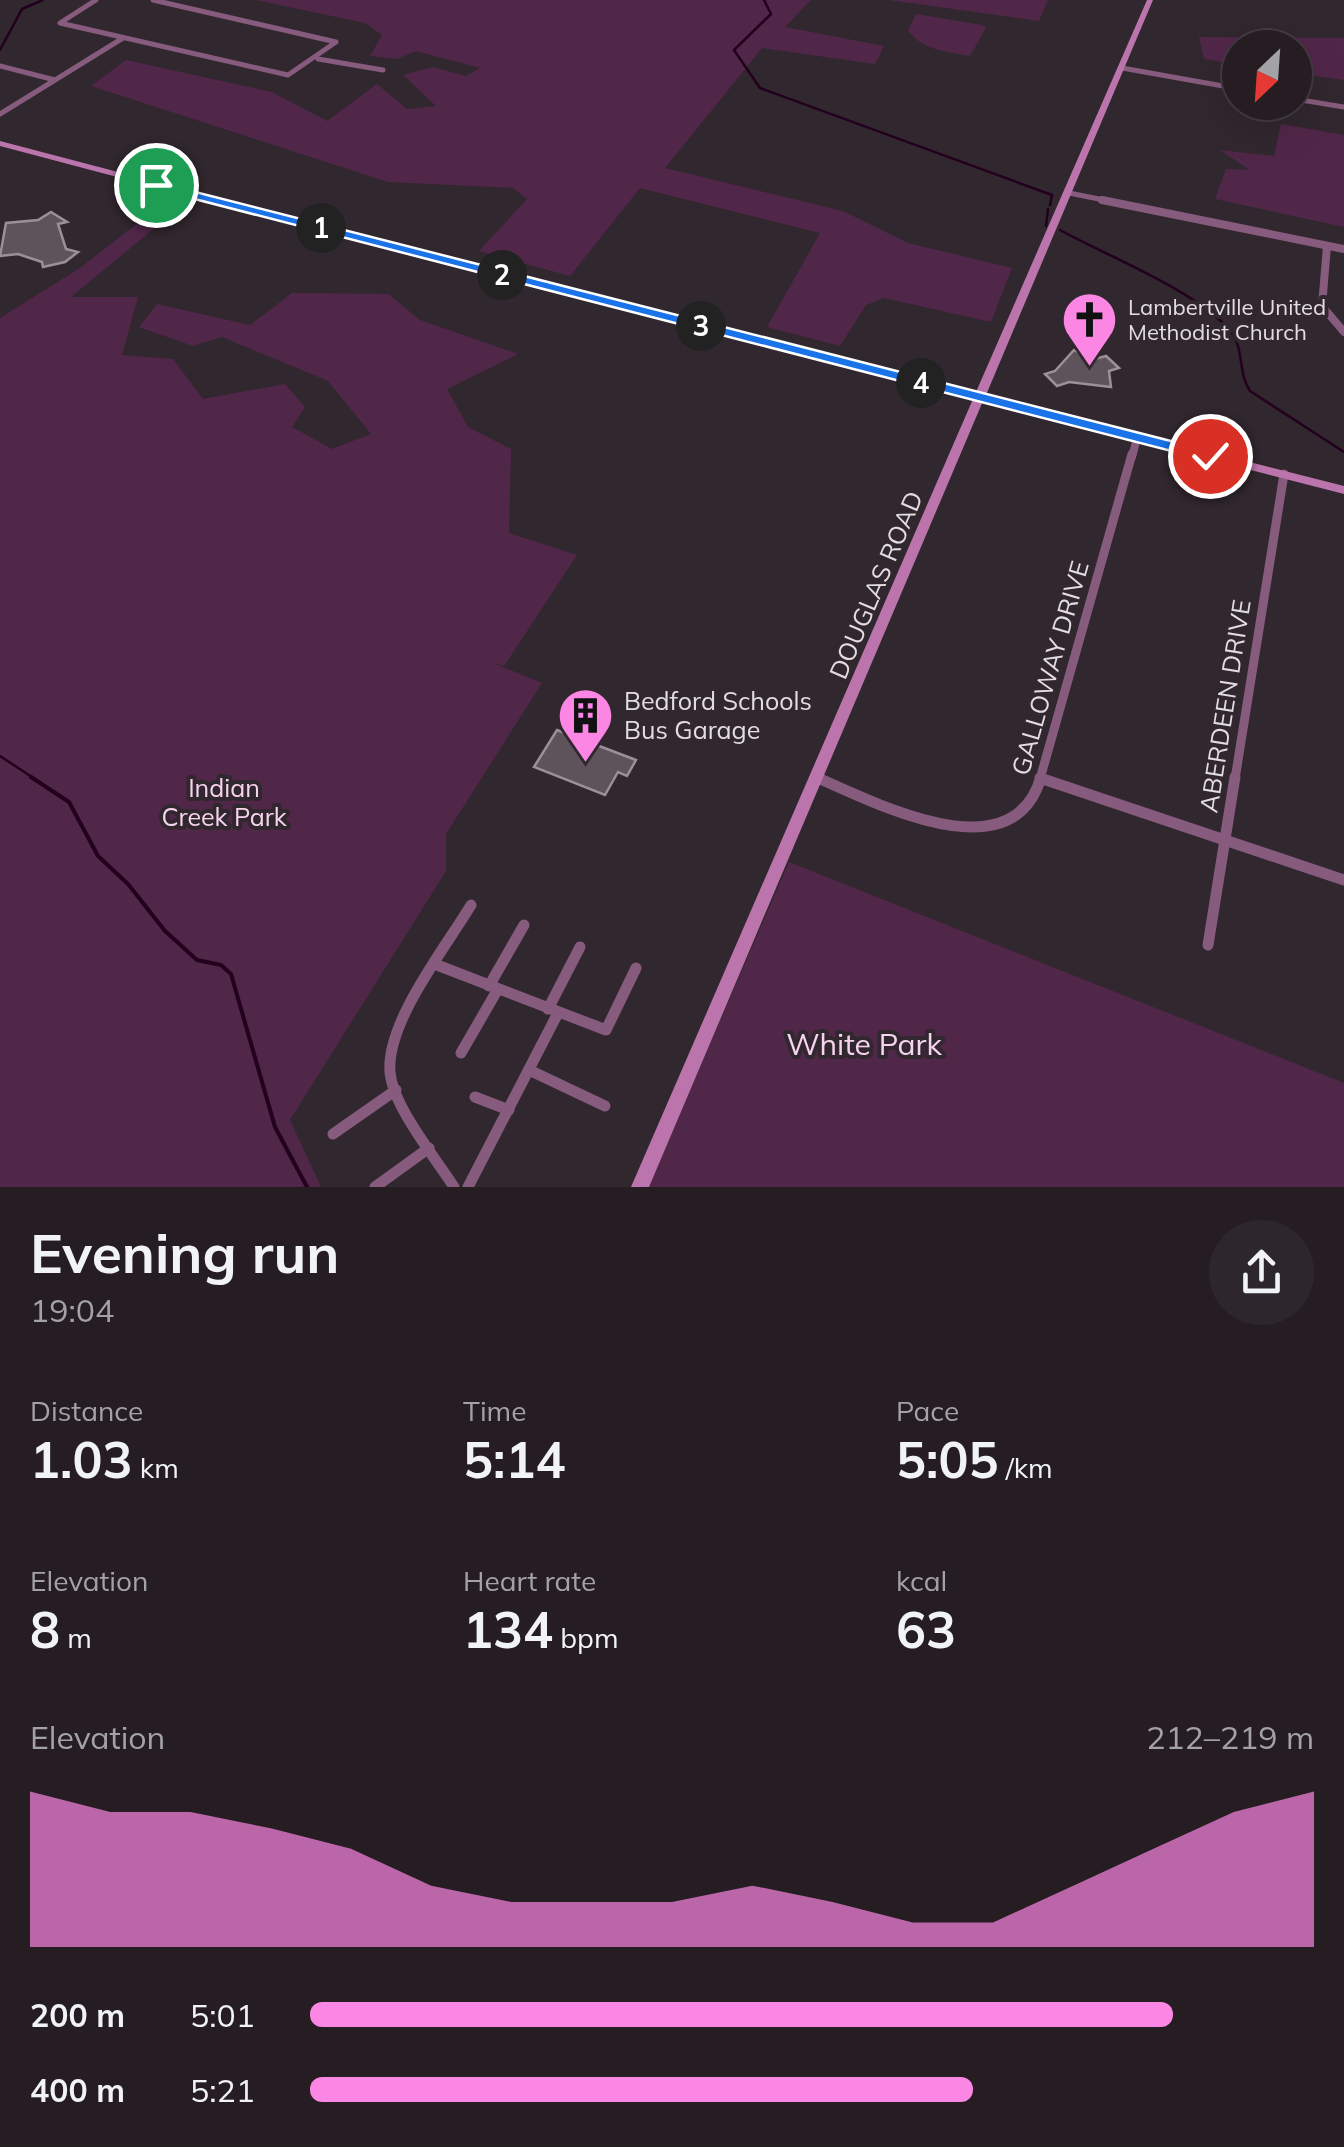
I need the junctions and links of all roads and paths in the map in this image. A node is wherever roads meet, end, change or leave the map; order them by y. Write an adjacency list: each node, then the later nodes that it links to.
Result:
1 (95, 0): 6 (street)
2 (153, 0): 5 (street)
3 (208, 0): 5 (street)
4 (1150, 0): 9 (street, DOUGLAS ROAD)
5 (193, 9): 7 (street)
6 (123, 38): 7 (street); 11 (street)
7 (318, 59): 10 (street)
8 (0, 66): 11 (street)
9 (1122, 68): 12 (street); 17 (street, DOUGLAS ROAD)
10 (384, 70)
11 (56, 80): 15 (street)
12 (1222, 86)
13 (1312, 101): 14 (street)
14 (1344, 107)
15 (0, 114)
16 (0, 142): 21 (street)
17 (1069, 193): 18 (street); 21 (street, DOUGLAS ROAD)
18 (1327, 246): 19 (street); 20 (street)
19 (1344, 249)
20 (1344, 332)
21 (981, 398): 22 (street); 25 (street, DOUGLAS ROAD)
22 (1137, 438): 23 (street); 26 (street, GALLOWAY DRIVE)
23 (1284, 474): 24 (street); 27 (street, ABERDEEN DRIVE)
24 (1344, 490)
25 (818, 778): 26 (street, GALLOWAY DRIVE); 48 (street, DOUGLAS ROAD)
26 (1040, 778): 27 (street)
27 (1224, 840): 28 (street); 31 (street, ABERDEEN DRIVE)
28 (1344, 880)
29 (471, 904): 33 (street)
30 (524, 925): 35 (street)
31 (1208, 945)
32 (580, 947): 36 (street)
33 (437, 964): 35 (street); 39 (street)
34 (636, 968): 36 (street)
35 (494, 987): 36 (street); 37 (street)
36 (553, 1011): 38 (street)
37 (461, 1053)
38 (529, 1070): 41 (street); 42 (street)
39 (396, 1090): 43 (street); 44 (street)
40 (475, 1096): 42 (street)
41 (605, 1106)
42 (509, 1110): 47 (street)
43 (333, 1134)
44 (430, 1148): 45 (street); 46 (street)
45 (375, 1187)
46 (454, 1187)
47 (468, 1187)
48 (640, 1187)

